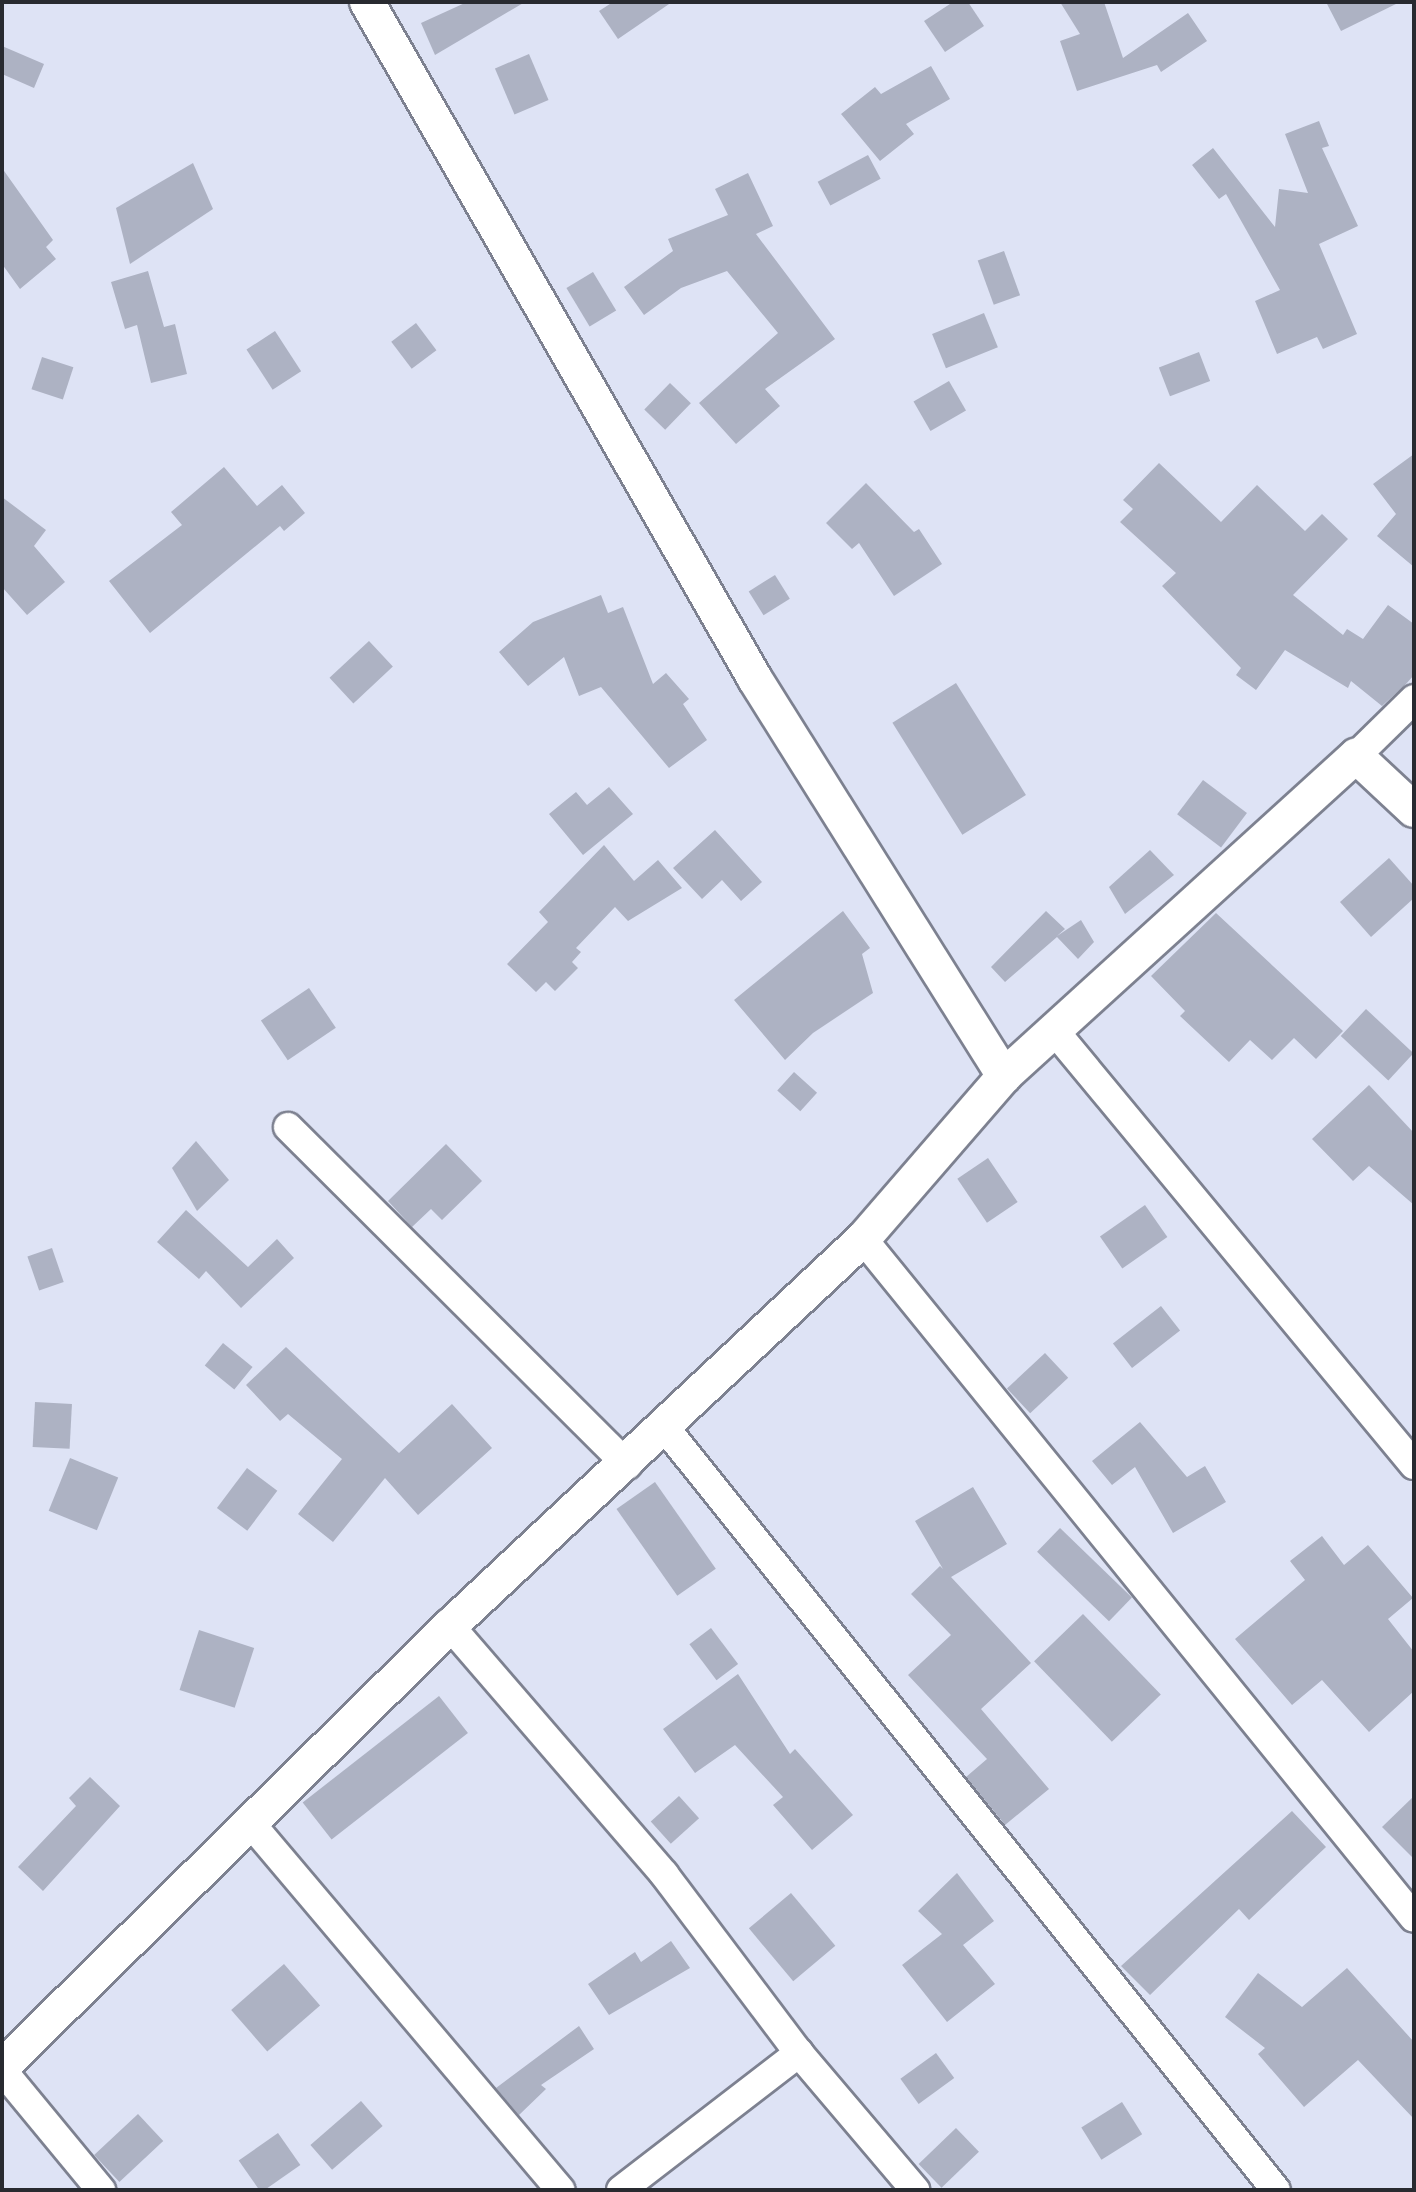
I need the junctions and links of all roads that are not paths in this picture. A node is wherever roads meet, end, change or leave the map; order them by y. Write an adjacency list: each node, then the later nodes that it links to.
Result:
1 (367, 2): 6 (street)
2 (1414, 699): 3 (street)
3 (1356, 756): 4 (street); 5 (street)
4 (1414, 810)
5 (1053, 1029): 6 (street); 11 (street)
6 (1004, 1076): 8 (street)
7 (288, 1127): 10 (street)
8 (863, 1239): 9 (street); 14 (street)
9 (666, 1429): 10 (street); 21 (street)
10 (627, 1465): 12 (street)
11 (1414, 1465)
12 (450, 1626): 13 (street); 15 (street)
13 (252, 1825): 16 (street); 18 (street)
14 (1414, 1918)
15 (799, 2053): 19 (street); 20 (street)
16 (2, 2069): 17 (street)
17 (101, 2190)
18 (560, 2190)
19 (621, 2190)
20 (915, 2190)
21 (1276, 2190)

